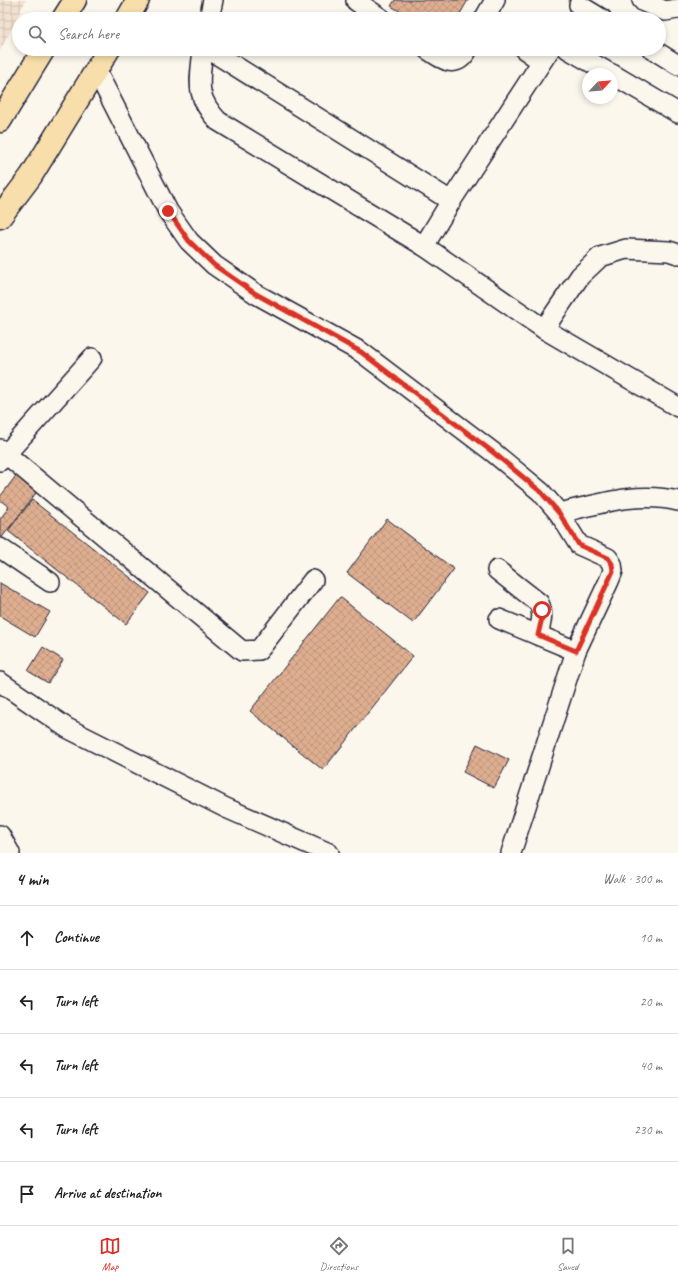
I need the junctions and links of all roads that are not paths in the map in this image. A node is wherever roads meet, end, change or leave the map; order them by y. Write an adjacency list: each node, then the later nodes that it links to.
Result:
1 (75, 0): 8 (main road)
2 (138, 0): 9 (main road)
3 (213, 0): 10 (street)
4 (356, 0): 11 (street)
5 (495, 0): 12 (street)
6 (642, 0): 7 (street)
7 (678, 9)
8 (67, 12)
9 (131, 12)
10 (210, 12)
11 (372, 12)
12 (488, 12)
13 (40, 56): 27 (main road)
14 (105, 56): 24 (main road)
15 (203, 56): 30 (street)
16 (219, 56): 28 (street)
17 (437, 56): 18 (street)
18 (464, 56)
19 (545, 56): 28 (street)
20 (580, 56): 23 (street)
21 (663, 56): 22 (street)
22 (678, 65)
23 (601, 68)
24 (96, 70): 29 (main road); 37 (street)
25 (618, 78): 26 (street)
26 (678, 113)
27 (0, 119)
28 (451, 201): 30 (street)
29 (0, 217)
30 (424, 246): 32 (street)
31 (678, 254): 32 (street)
32 (544, 329): 34 (street)
33 (92, 358): 35 (street)
34 (678, 408)
35 (2, 454): 40 (street)
36 (678, 501): 37 (street)
37 (559, 513): 44 (street)
38 (0, 548): 41 (street)
39 (497, 570): 43 (street)
40 (313, 580)
41 (50, 582)
42 (499, 619): 43 (street)
43 (538, 635): 44 (street)
44 (576, 651): 47 (street)
45 (0, 682): 46 (street)
46 (329, 853)
47 (511, 853)

